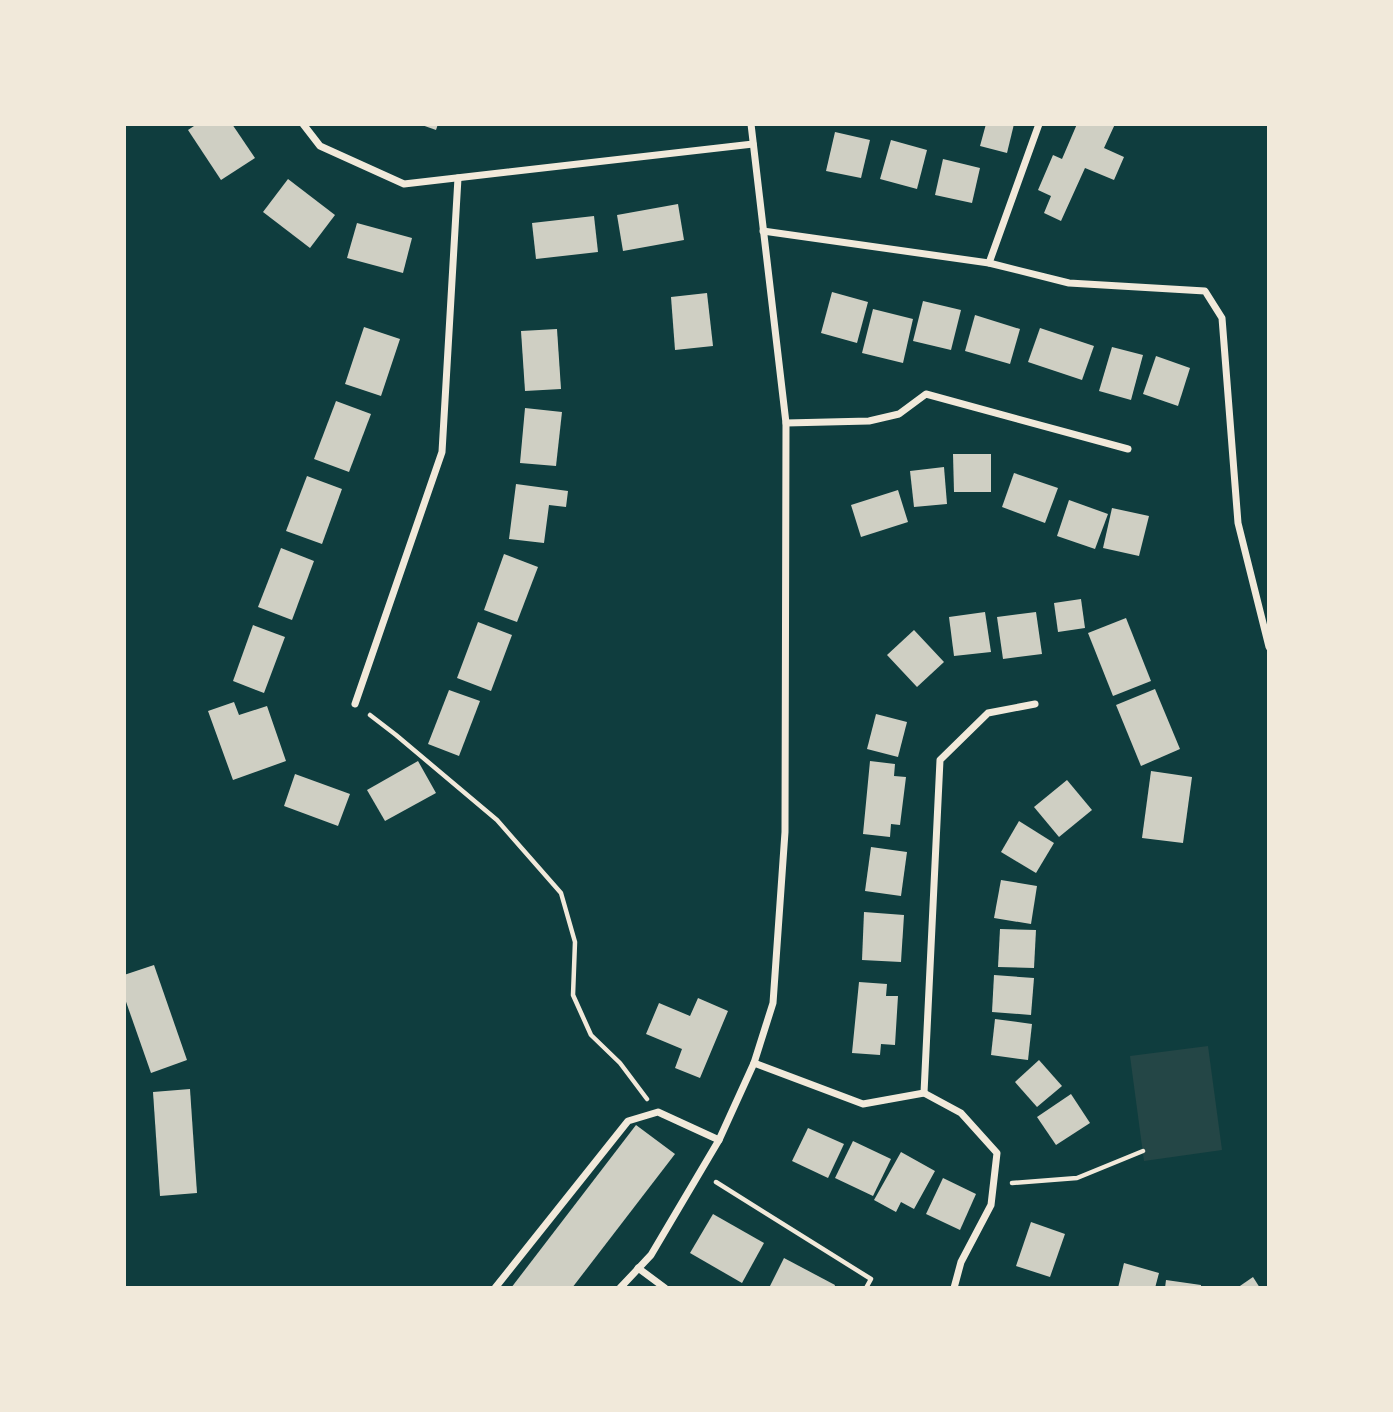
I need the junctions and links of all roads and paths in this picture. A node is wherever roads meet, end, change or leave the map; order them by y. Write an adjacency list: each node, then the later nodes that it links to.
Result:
1 (303, 124): 5 (street)
2 (751, 124): 4 (street)
3 (1039, 124): 7 (street)
4 (753, 144): 5 (street); 6 (street)
5 (458, 178): 11 (street)
6 (763, 231): 7 (street); 8 (street)
7 (989, 263): 10 (street)
8 (786, 423): 9 (street); 13 (street)
9 (1128, 449)
10 (1269, 647)
11 (355, 704): 14 (path)
12 (1035, 704): 15 (street)
13 (754, 1063): 15 (street); 16 (street)
14 (634, 1083)
15 (924, 1093): 19 (street)
16 (719, 1140): 18 (street); 21 (street)
17 (1143, 1151): 19 (path)
18 (700, 1172): 20 (street); 24 (path)
19 (994, 1184): 25 (street)
20 (638, 1268): 22 (street); 23 (street)
21 (495, 1288)
22 (620, 1288)
23 (665, 1288)
24 (866, 1288)
25 (954, 1288)

